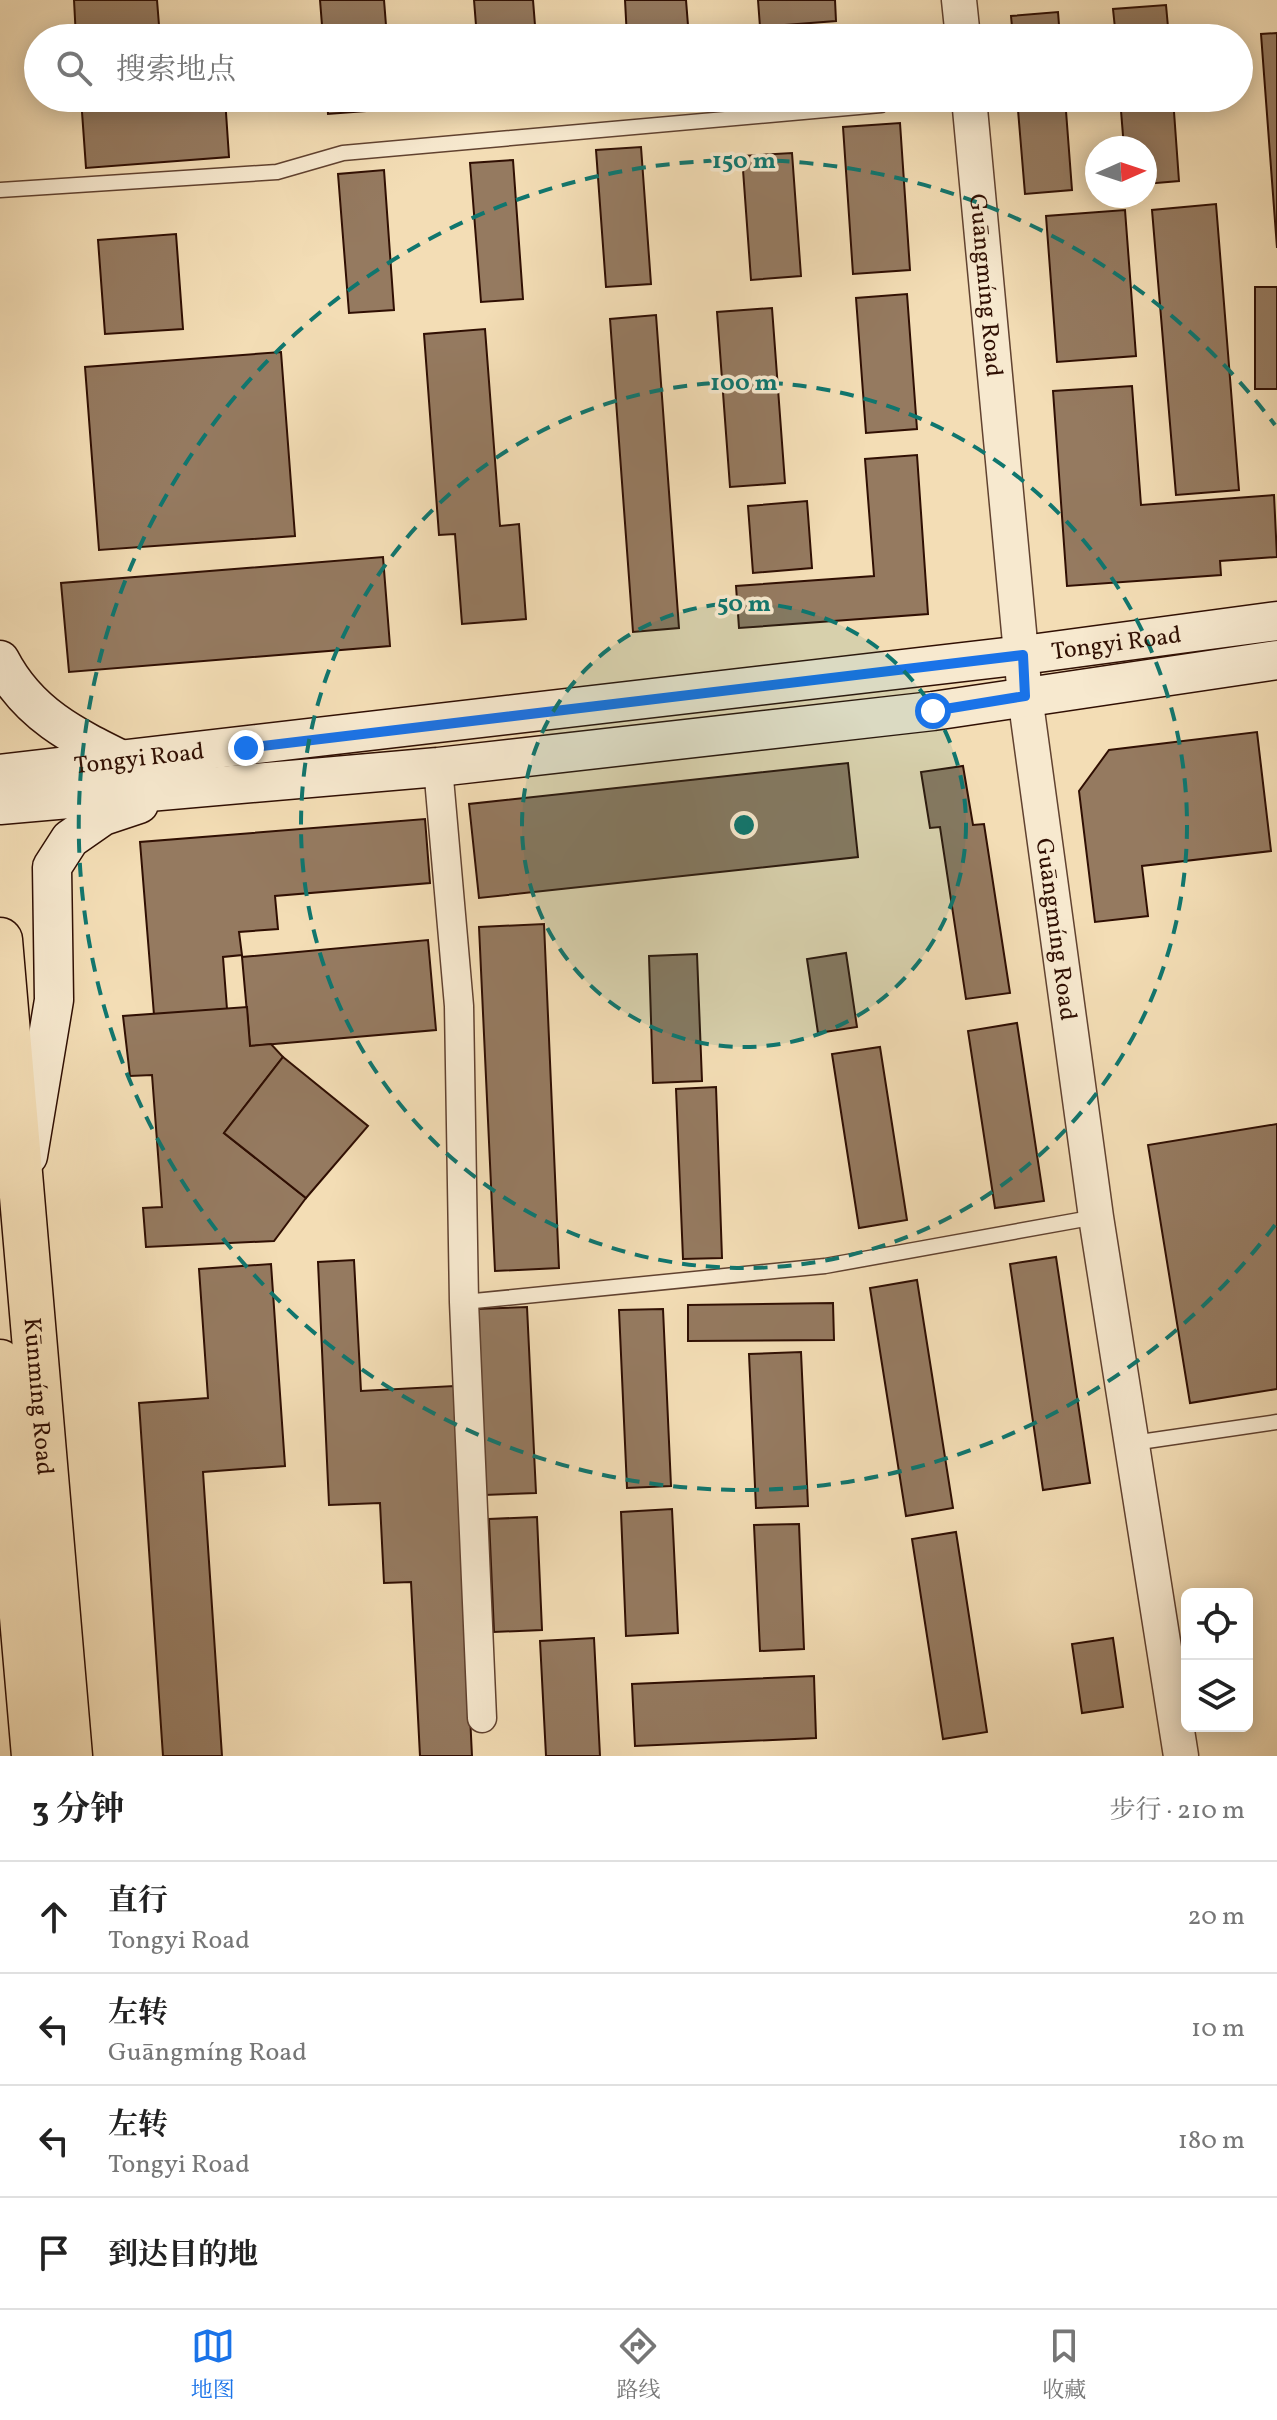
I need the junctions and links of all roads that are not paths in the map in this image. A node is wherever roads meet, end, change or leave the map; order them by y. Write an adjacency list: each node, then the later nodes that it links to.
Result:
1 (959, 0): 2 (street)
2 (962, 24)
3 (803, 112): 5 (lane)
4 (970, 112): 7 (street, Guāngmíng Road)
5 (0, 190)
6 (1277, 621): 7 (main road, Tongyi Road)
7 (1023, 655): 10 (street, Guāngmíng Road); 11 (main road, Tongyi Road)
8 (0, 660): 11 (main road)
9 (1277, 660): 10 (main road, Tongyi Road)
10 (1025, 696): 12 (main road, Tongyi Road); 18 (street, Guāngmíng Road)
11 (126, 762): 13 (main road, Tongyi Road)
12 (438, 767): 14 (main road, Tongyi Road); 19 (street)
13 (0, 774)
14 (175, 792): 15 (main road, Tongyi Road); 17 (main road)
15 (0, 805)
16 (0, 940): 17 (main road, Kūnmíng Road)
17 (23, 1186): 25 (main road, Kūnmíng Road)
18 (1096, 1217): 19 (lane); 22 (street, Guāngmíng Road)
19 (464, 1302): 23 (street)
20 (1, 1384): 24 (main road, Kūnmíng Road)
21 (1277, 1422): 22 (lane)
22 (1133, 1443): 26 (street, Guāngmíng Road)
23 (482, 1718)
24 (34, 1756)
25 (70, 1756)
26 (1181, 1756)

